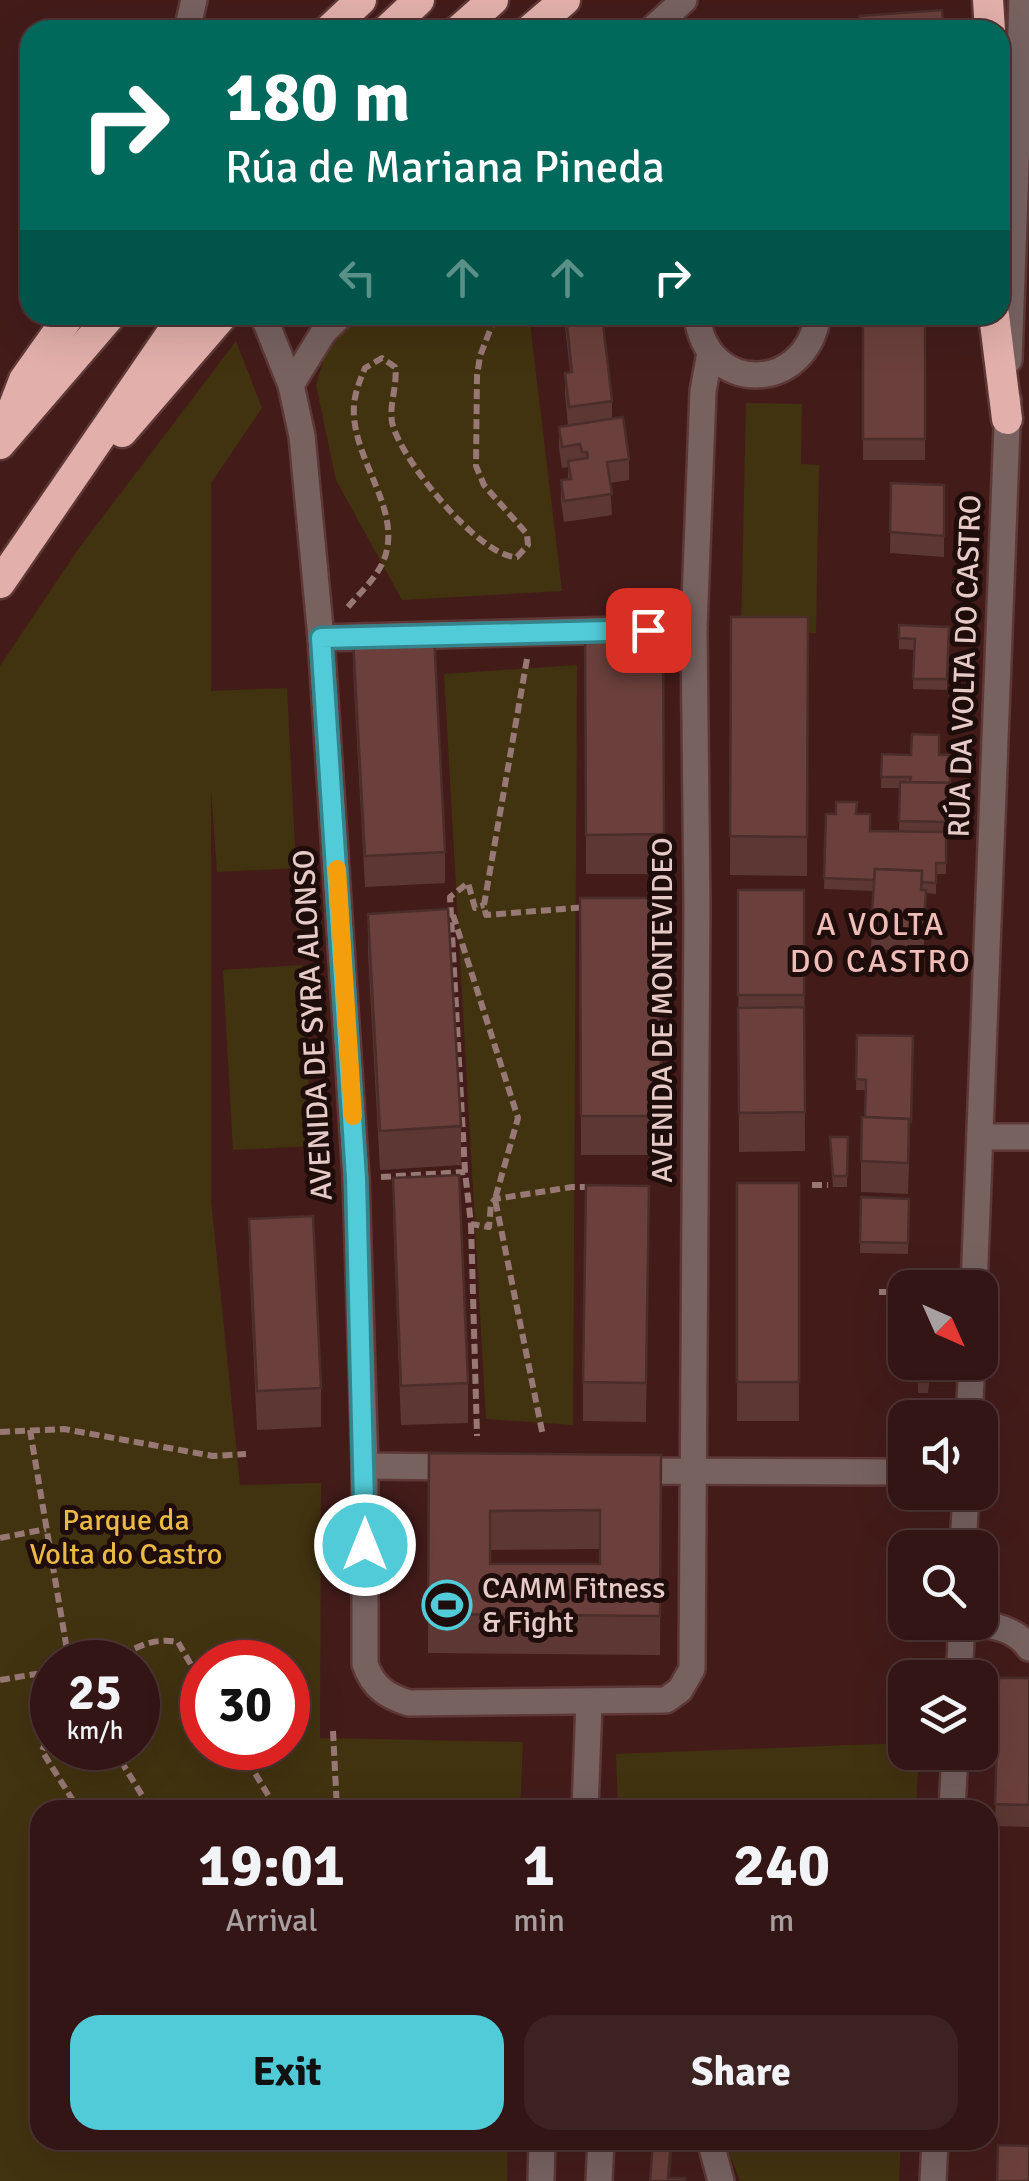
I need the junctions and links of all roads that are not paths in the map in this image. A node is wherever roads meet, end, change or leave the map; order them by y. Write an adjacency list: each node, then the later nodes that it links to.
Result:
1 (361, 0): 7 (highway)
2 (419, 0): 8 (highway)
3 (493, 0): 9 (highway)
4 (565, 0): 10 (highway)
5 (684, 0): 11 (street)
6 (1027, 1): 12 (street, RÚA DA VOLTA DO CASTRO)
7 (340, 20)
8 (397, 20)
9 (470, 20)
10 (542, 20)
11 (662, 20)
12 (1026, 48): 24 (street, RÚA DA VOLTA DO CASTRO)
13 (63, 325): 25 (highway)
14 (102, 325): 25 (highway)
15 (177, 325): 26 (highway)
16 (214, 325): 26 (highway)
17 (267, 325): 23 (street, AVENIDA DE SYRA ALONSO)
18 (331, 325): 23 (street)
19 (699, 325): 22 (street)
20 (815, 325): 22 (street)
21 (995, 325): 24 (highway)
22 (710, 353): 28 (street, AVENIDA DE MONTEVIDEO)
23 (290, 385): 29 (street, AVENIDA DE SYRA ALONSO)
24 (1007, 419): 30 (street, RÚA DA VOLTA DO CASTRO)
25 (0, 443)
26 (34, 532): 27 (highway)
27 (0, 582)
28 (694, 628): 29 (street); 36 (street, AVENIDA DE MONTEVIDEO)
29 (321, 638): 33 (street, AVENIDA DE SYRA ALONSO)
30 (980, 1136): 31 (street); 32 (street, RÚA DA VOLTA DO CASTRO)
31 (1029, 1137)
32 (975, 1270)
33 (365, 1466): 34 (street); 40 (street, AVENIDA DE SYRA ALONSO)
34 (492, 1468)
35 (606, 1470): 36 (street)
36 (693, 1472): 37 (street); 40 (street, AVENIDA DE MONTEVIDEO)
37 (888, 1472)
38 (998, 1627): 39 (street)
39 (1029, 1648)
40 (589, 1703): 42 (street)
41 (954, 1770): 43 (street)
42 (585, 1800)
43 (953, 1800)
44 (542, 2150): 48 (street)
45 (600, 2150): 49 (street)
46 (713, 2150): 50 (street)
47 (935, 2150): 51 (street)
48 (541, 2181)
49 (599, 2181)
50 (722, 2181)
51 (934, 2181)

